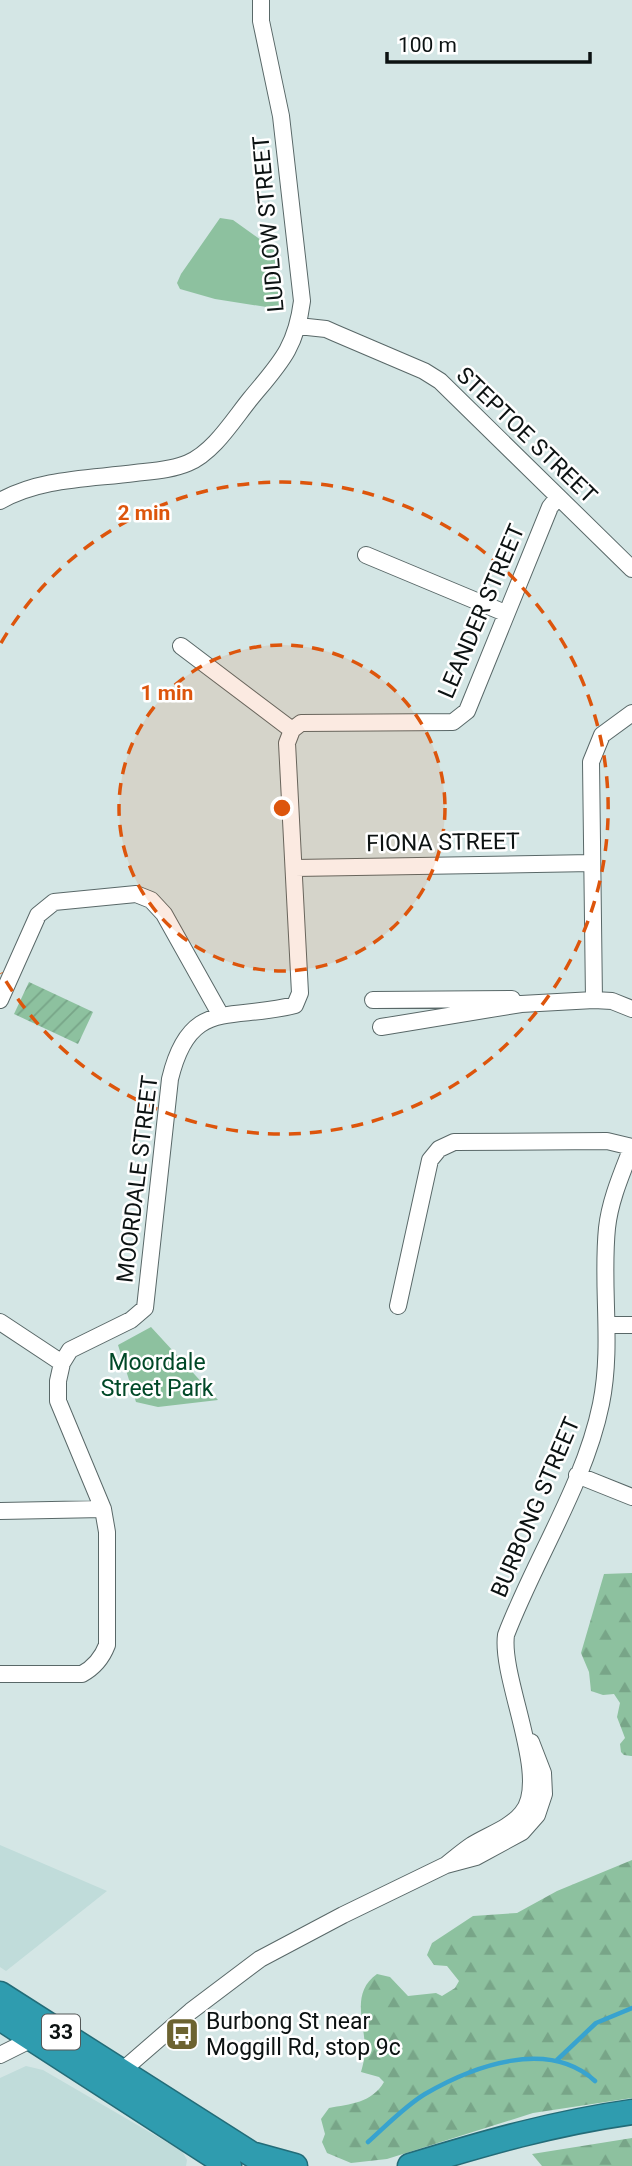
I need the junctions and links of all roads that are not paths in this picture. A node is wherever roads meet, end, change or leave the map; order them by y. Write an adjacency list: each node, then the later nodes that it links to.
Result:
1 (261, 0): 2 (street, LUDLOW STREET)
2 (298, 326): 3 (street, STEPTOE STREET); 4 (street, LUDLOW STREET)
3 (558, 497): 6 (street, STEPTOE STREET); 7 (street, LEANDER STREET)
4 (0, 501)
5 (366, 555): 7 (street)
6 (632, 569)
7 (505, 613): 10 (street, LEANDER STREET)
8 (181, 646): 10 (street)
9 (632, 713): 11 (street)
10 (292, 730): 12 (street)
11 (592, 863): 12 (street, FIONA STREET); 15 (street)
12 (295, 868): 18 (street, MOORDALE STREET)
13 (373, 999): 16 (street)
14 (0, 1000): 18 (street)
15 (594, 1000): 16 (street); 17 (street)
16 (536, 1002): 19 (street)
17 (632, 1009)
18 (220, 1014): 25 (street, MOORDALE STREET)
19 (381, 1027)
20 (632, 1147): 21 (street); 23 (street, BURBONG STREET)
21 (398, 1306)
22 (0, 1322): 25 (street)
23 (608, 1325): 24 (street); 26 (street, BURBONG STREET)
24 (632, 1325)
25 (62, 1363): 28 (street)
26 (577, 1475): 27 (street); 35 (street, BURBONG STREET)
27 (632, 1497)
28 (103, 1509): 29 (street); 30 (street)
29 (0, 1511)
30 (0, 1674)
31 (0, 1994): 35 (highway, 33)
32 (0, 2018): 33 (highway, 33)
33 (32, 2039): 34 (street); 35 (highway, 33)
34 (0, 2055)
35 (114, 2078): 38 (highway, 33); 38 (highway, 33)
36 (632, 2112): 41 (highway)
37 (632, 2123): 42 (highway)
38 (238, 2159): 39 (highway, 33); 40 (highway)
39 (270, 2166)
40 (295, 2166)
41 (410, 2166)
42 (450, 2166)

